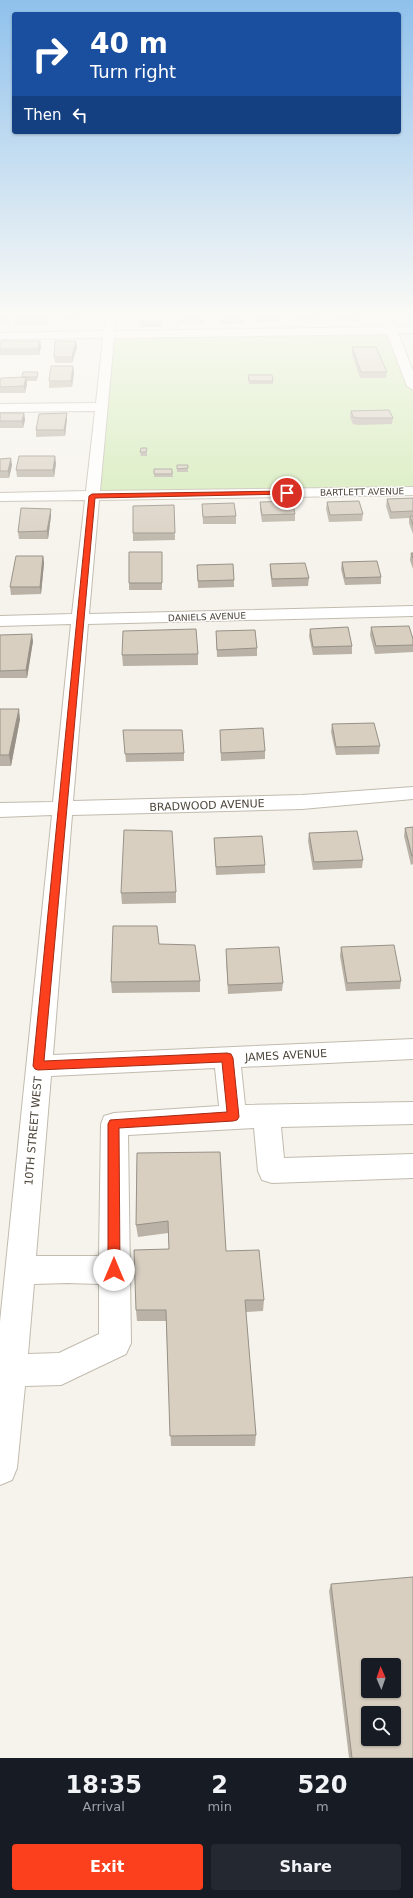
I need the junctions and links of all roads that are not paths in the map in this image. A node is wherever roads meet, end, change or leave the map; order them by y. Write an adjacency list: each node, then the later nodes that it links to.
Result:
1 (102, 398): 2 (street, 10TH STREET WEST)
2 (101, 407): 3 (street); 5 (street, 10TH STREET WEST)
3 (0, 408)
4 (413, 491): 5 (street, BARTLETT AVENUE)
5 (92, 496): 6 (street, BARTLETT AVENUE); 8 (street, 10TH STREET WEST)
6 (0, 498)
7 (413, 611): 8 (street, DANIELS AVENUE)
8 (80, 620): 9 (street, DANIELS AVENUE); 11 (street, 10TH STREET WEST)
9 (0, 621)
10 (413, 793): 11 (street, BRADWOOD AVENUE)
11 (62, 809): 12 (street, BRADWOOD AVENUE); 15 (street, 10TH STREET WEST)
12 (0, 810)
13 (413, 1049): 14 (street, JAMES AVENUE)
14 (227, 1058): 15 (street, JAMES AVENUE); 18 (street)
15 (38, 1066): 20 (street, 10TH STREET WEST)
16 (413, 1113): 17 (street)
17 (266, 1116): 18 (street); 19 (street)
18 (233, 1117): 21 (street)
19 (413, 1166)
20 (20, 1270): 21 (street); 22 (street, 10TH STREET WEST)
21 (114, 1270): 22 (street)
22 (11, 1371): 23 (street, 10TH STREET WEST)
23 (0, 1468)

